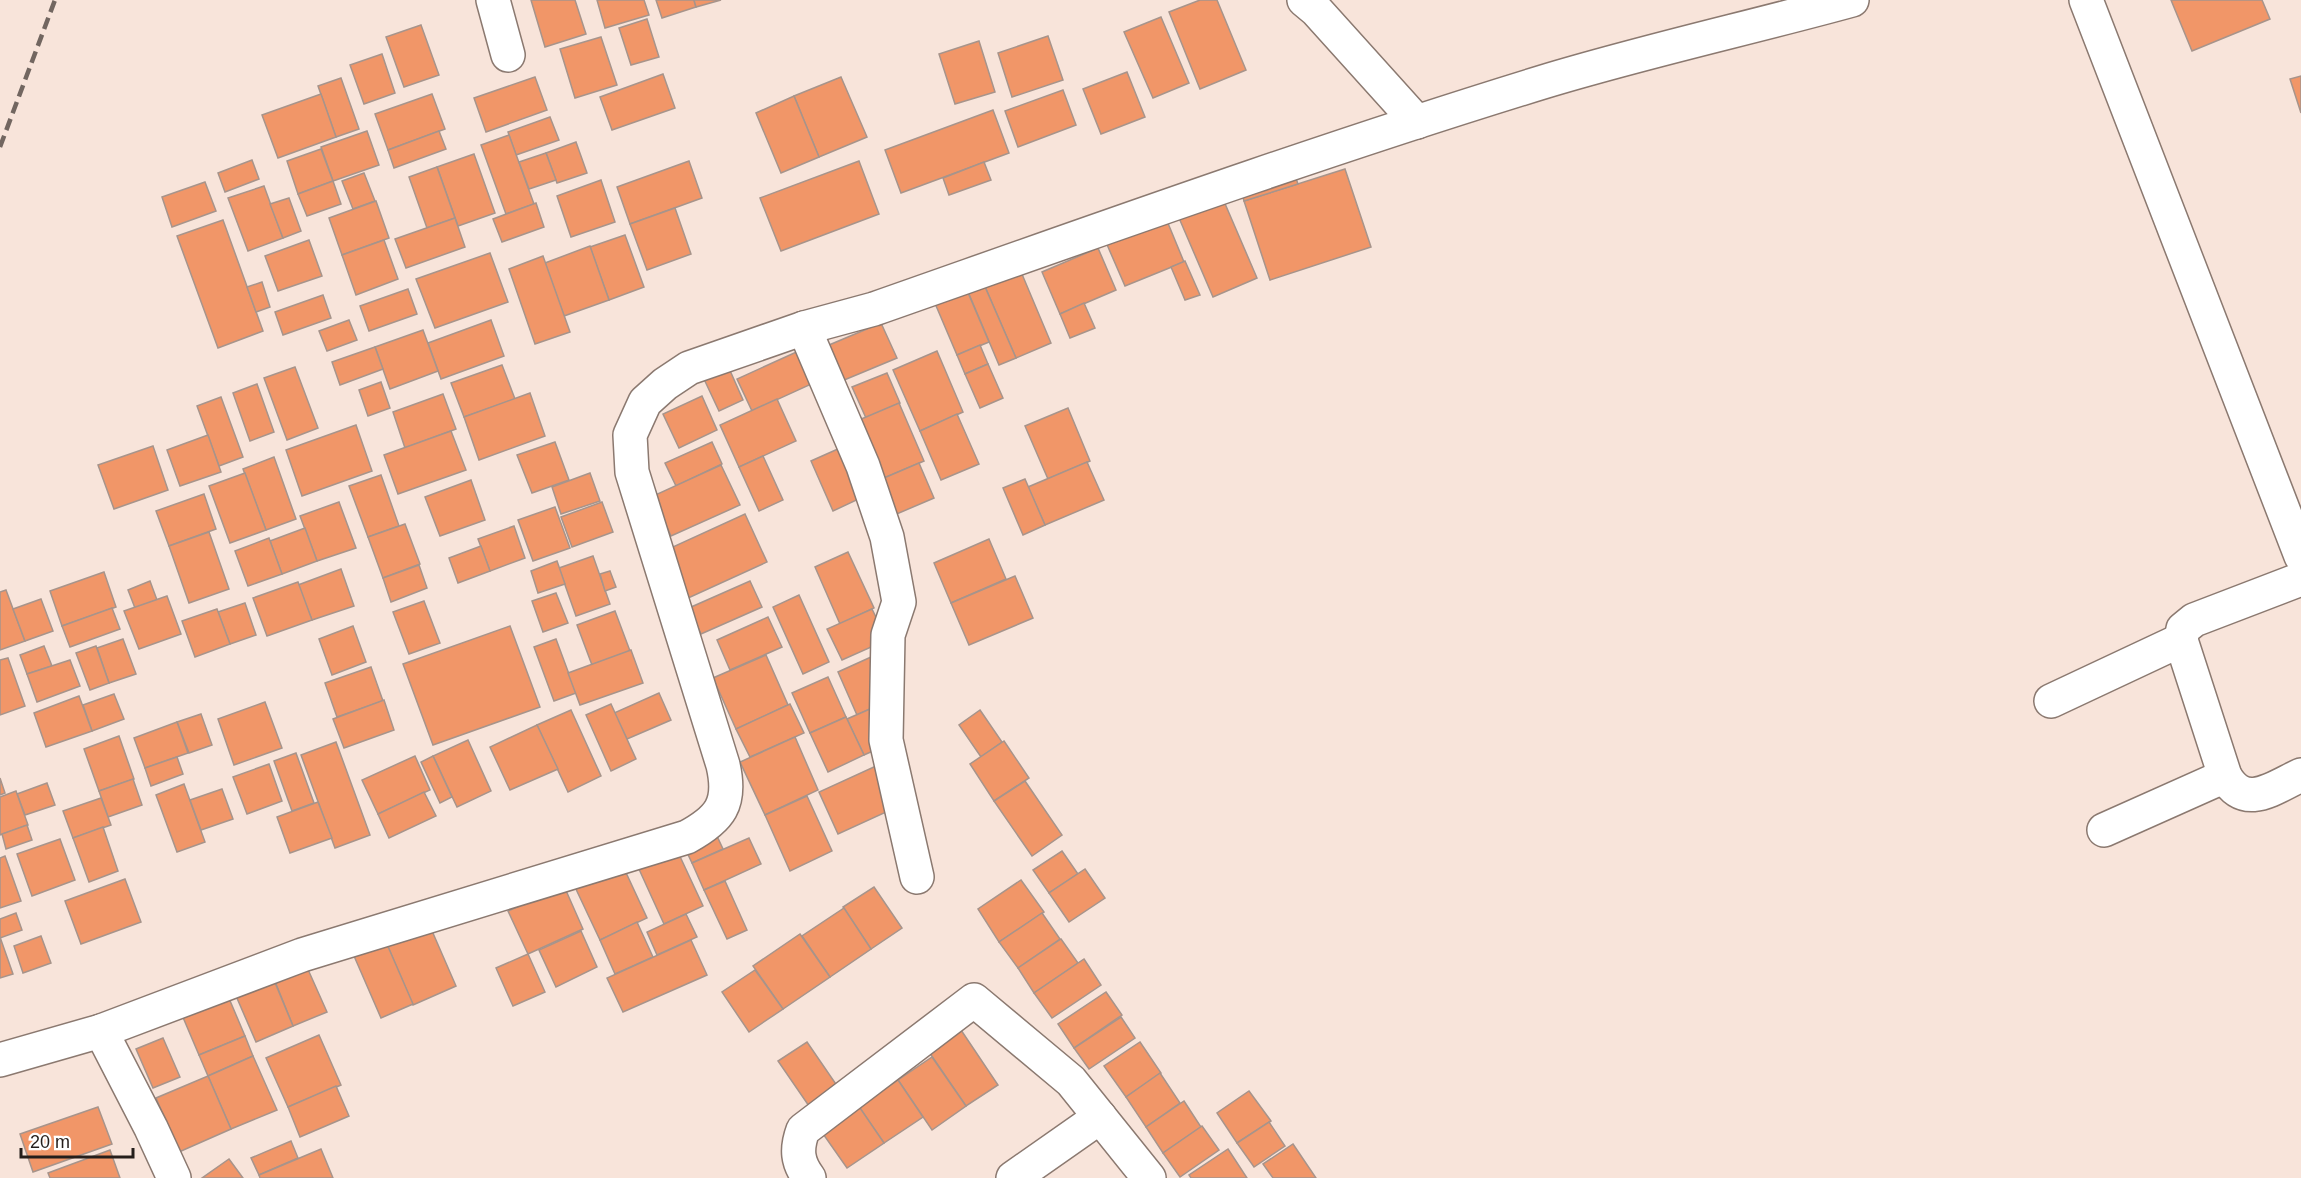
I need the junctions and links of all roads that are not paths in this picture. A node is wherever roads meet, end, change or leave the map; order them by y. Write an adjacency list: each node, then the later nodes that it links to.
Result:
1 (493, 0): 5 (street)
2 (1304, 0): 6 (street)
3 (2086, 0): 8 (street)
4 (1835, 2): 6 (street)
5 (508, 55)
6 (1417, 122): 7 (street)
7 (804, 328): 15 (street); 16 (street)
8 (2301, 556)
9 (2301, 579): 10 (street)
10 (2181, 640): 11 (street); 12 (street)
11 (2051, 701)
12 (2225, 776): 13 (street); 14 (street)
13 (2301, 776)
14 (2104, 830)
15 (918, 877)
16 (100, 1031): 17 (street); 19 (street)
17 (0, 1060)
18 (1100, 1117): 20 (street); 21 (street); 22 (street)
19 (174, 1178)
20 (809, 1178)
21 (1014, 1178)
22 (1149, 1178)

